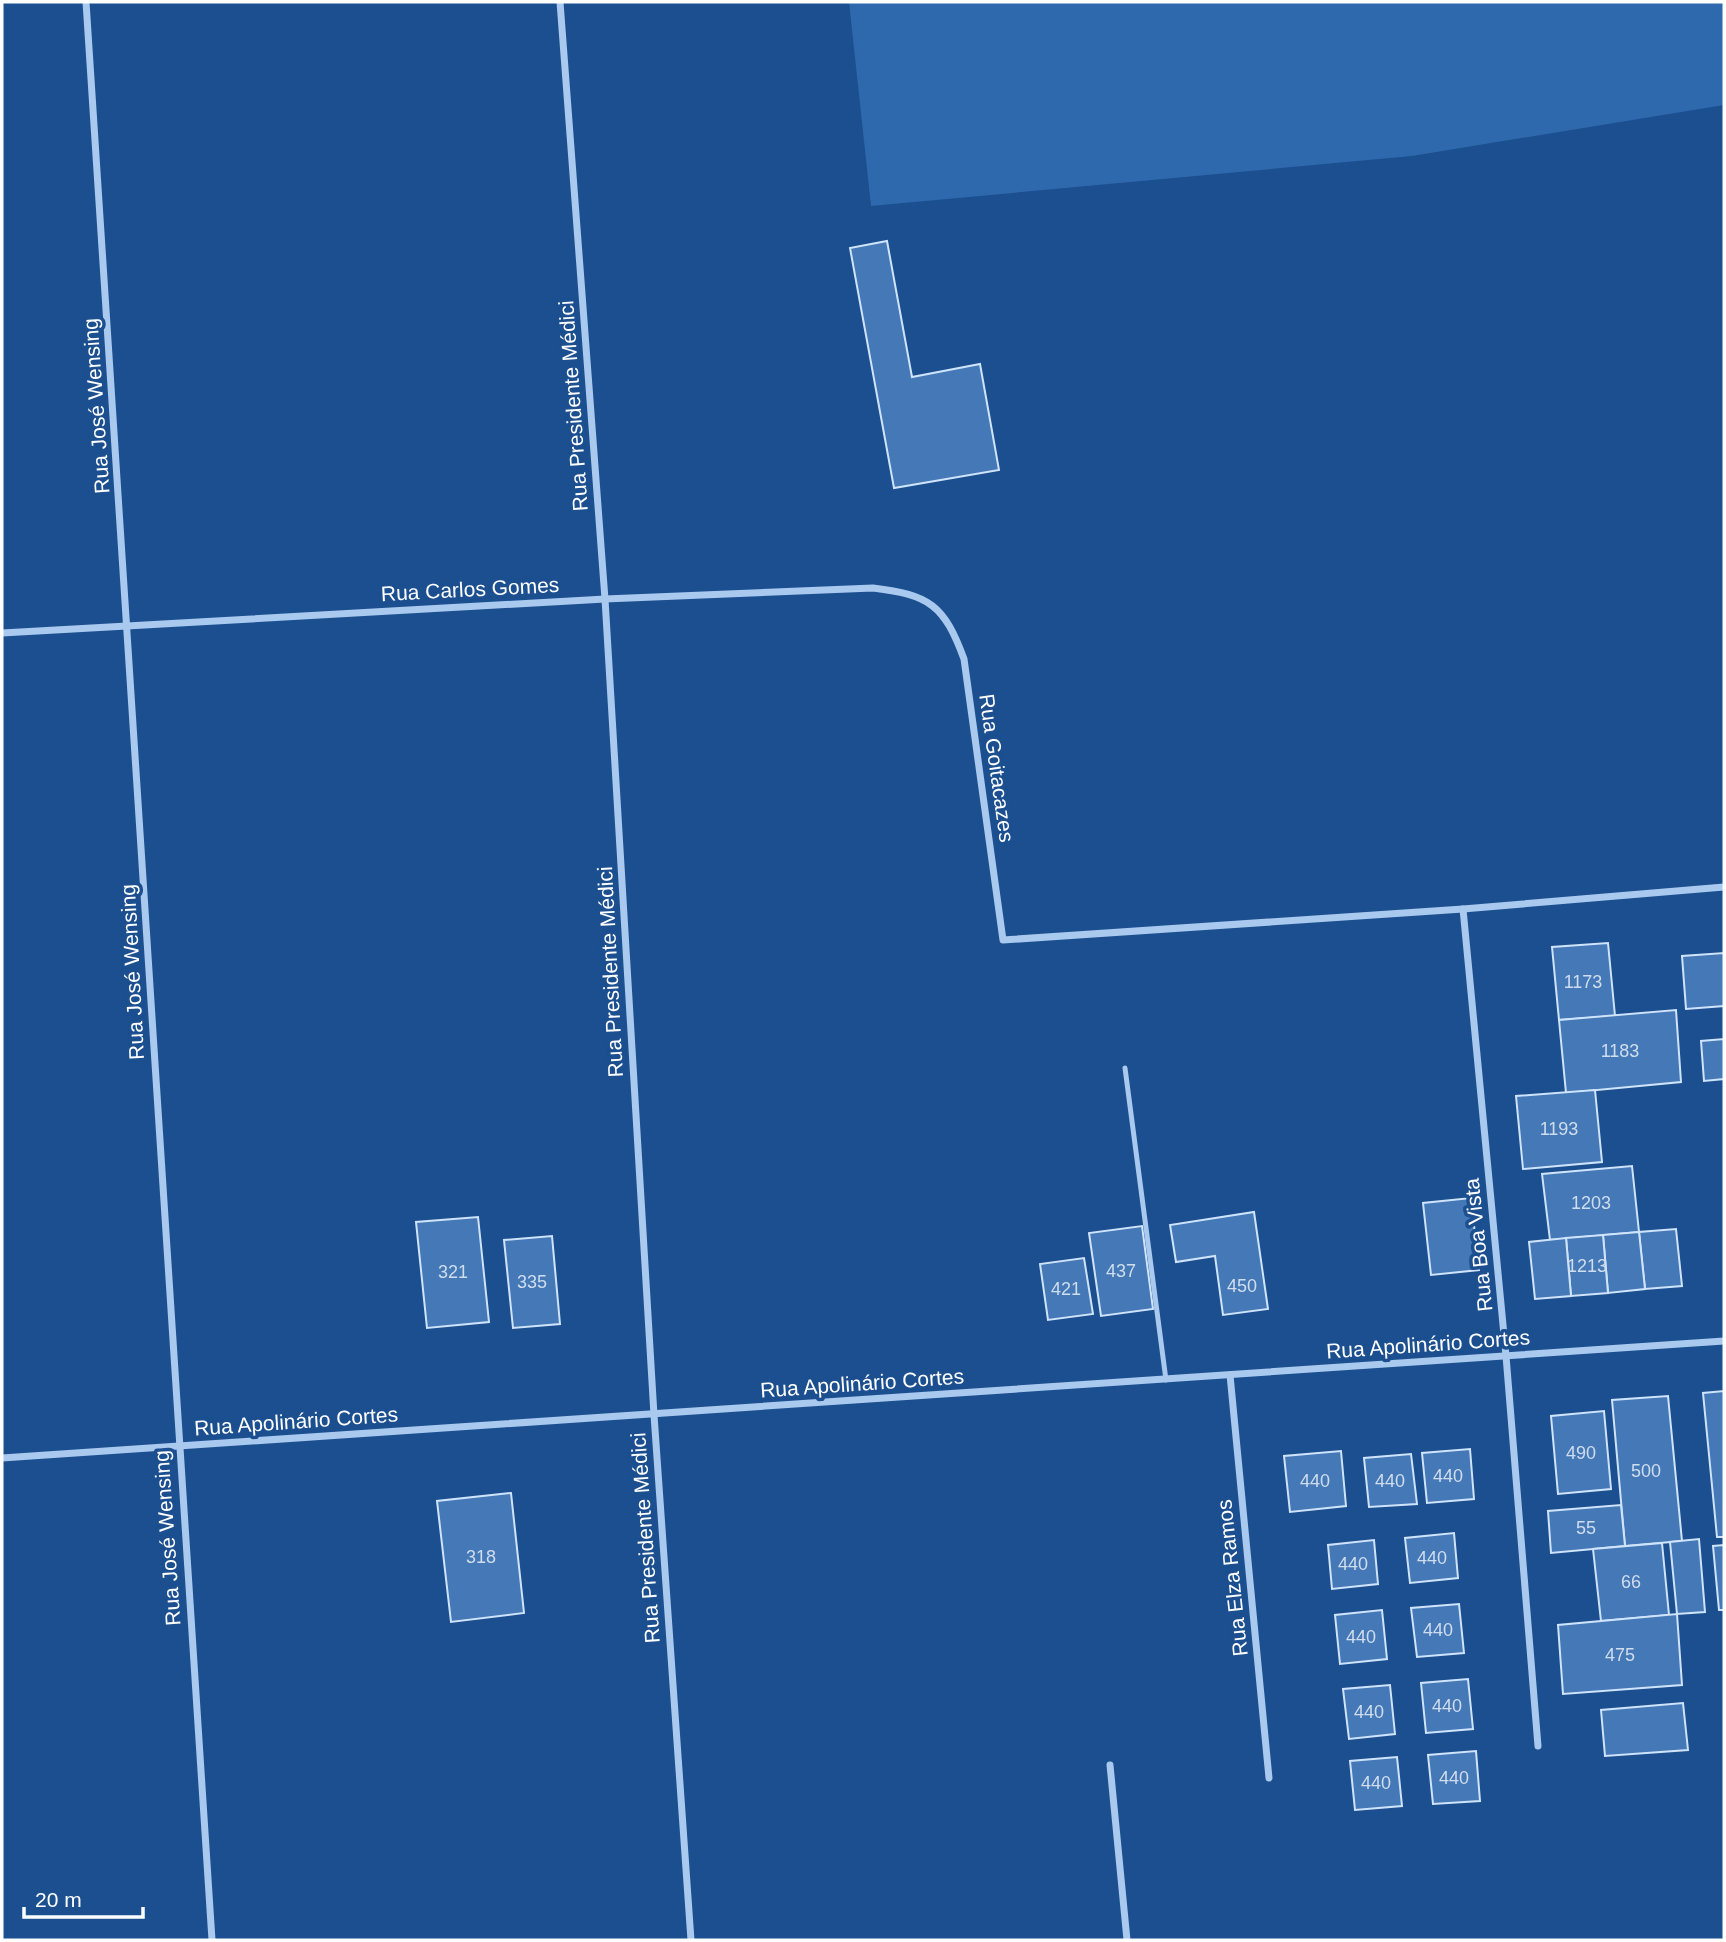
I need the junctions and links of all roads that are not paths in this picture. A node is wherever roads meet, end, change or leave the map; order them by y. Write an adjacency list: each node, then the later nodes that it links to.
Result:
1 (86, 2): 5 (street, Rua José Wensing)
2 (560, 2): 3 (street, Rua Presidente Médici)
3 (605, 599): 4 (street, Rua Carlos Gomes); 5 (street, Rua Carlos Gomes); 14 (street, Rua Presidente Médici)
4 (937, 607): 8 (street, Rua Goitacazes)
5 (129, 626): 6 (street, Rua Carlos Gomes); 15 (street, Rua José Wensing)
6 (2, 633)
7 (1724, 887): 8 (street)
8 (1463, 909): 11 (street, Rua Boa Vista)
9 (1125, 1068): 13 (lane)
10 (1724, 1341): 11 (street, Rua Apolinário Cortes)
11 (1506, 1356): 12 (street, Rua Apolinário Cortes); 17 (street, Rua Boa Vista)
12 (1230, 1375): 13 (street, Rua Apolinário Cortes); 19 (street, Rua Elza Ramos)
13 (1166, 1380): 14 (street, Rua Apolinário Cortes)
14 (654, 1415): 15 (street, Rua Apolinário Cortes); 21 (street, Rua Presidente Médici)
15 (178, 1447): 16 (street, Rua Apolinário Cortes); 20 (street, Rua José Wensing)
16 (2, 1458)
17 (1538, 1745)
18 (1111, 1765): 22 (street)
19 (1269, 1778)
20 (212, 1940)
21 (691, 1940)
22 (1128, 1940)

